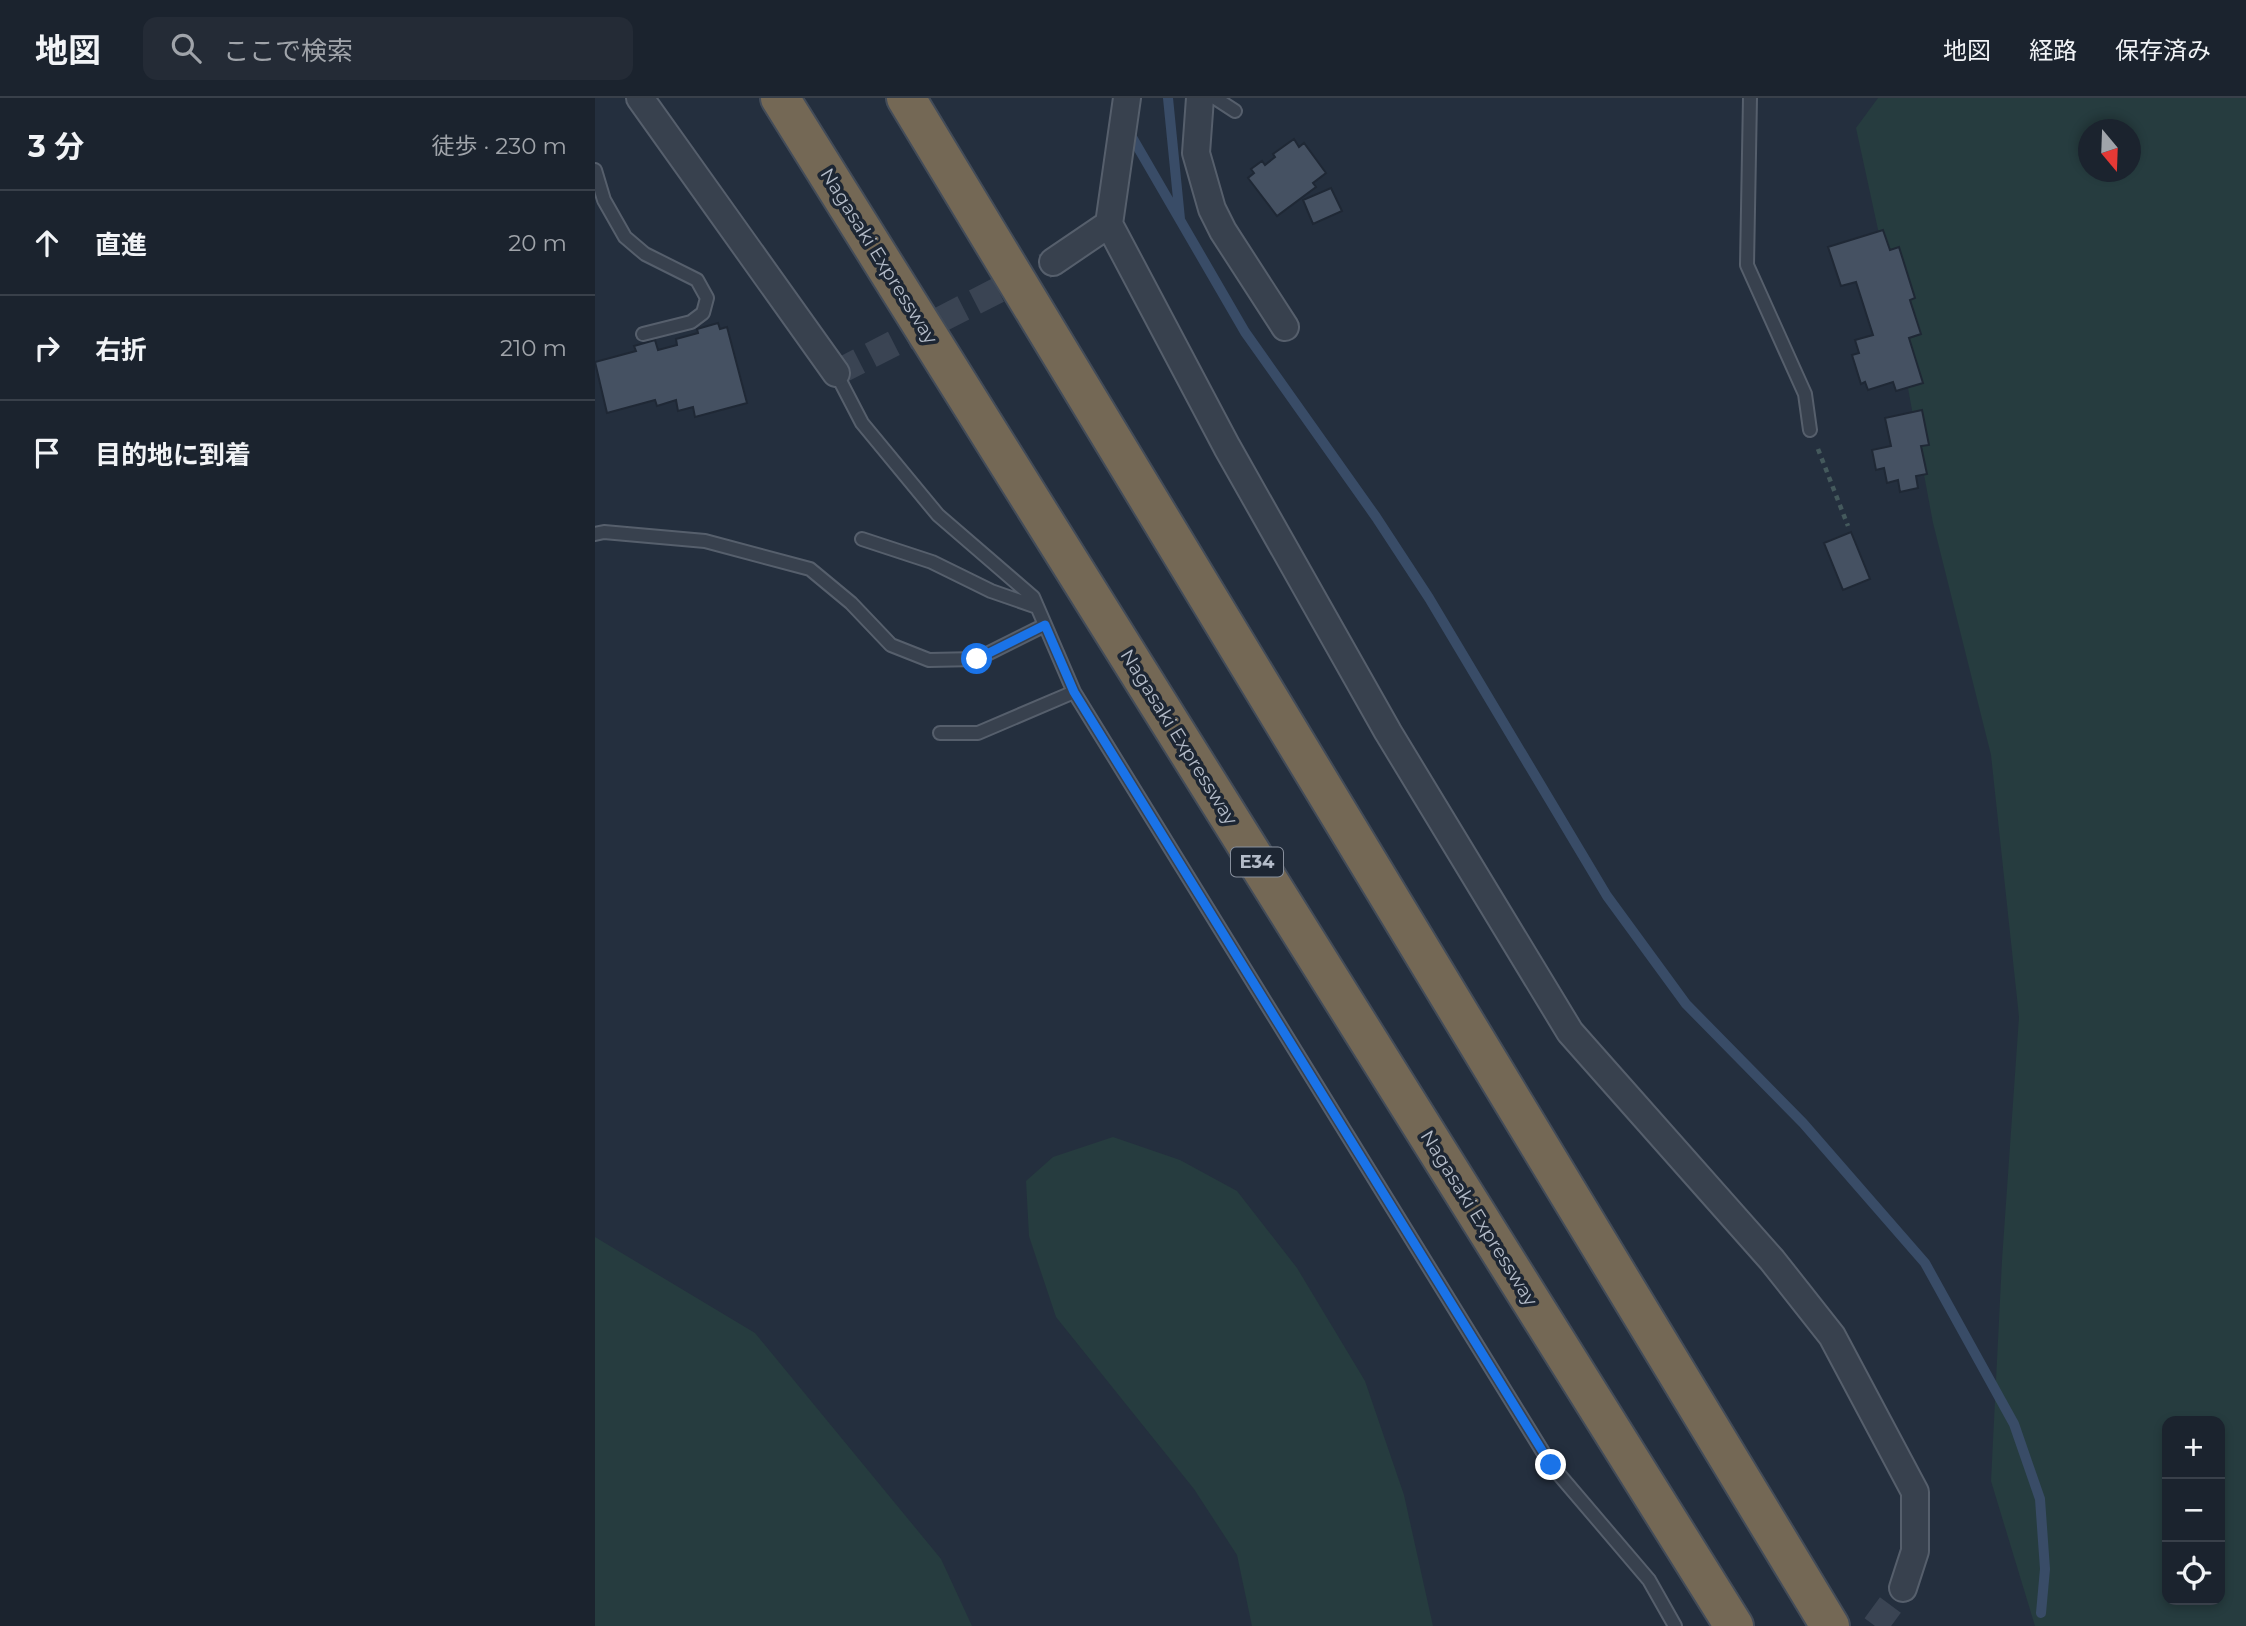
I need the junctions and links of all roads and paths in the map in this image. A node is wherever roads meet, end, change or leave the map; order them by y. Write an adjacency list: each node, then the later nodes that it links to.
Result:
1 (641, 98): 15 (street)
2 (780, 98): 26 (highway, Nagasaki Expressway / E34)
3 (906, 98): 27 (highway)
4 (1127, 98): 11 (street)
5 (1200, 98): 13 (street)
6 (1215, 98): 8 (lane)
7 (1750, 98): 16 (lane)
8 (1235, 111)
9 (595, 170): 10 (lane)
10 (599, 196): 14 (lane)
11 (1109, 224): 12 (street); 24 (street)
12 (1053, 262)
13 (1285, 327)
14 (643, 334)
15 (836, 373): 20 (lane)
16 (1810, 430): 17 (path)
17 (1848, 526)
18 (595, 534): 21 (lane)
19 (862, 539): 20 (lane)
20 (1037, 607): 21 (lane)
21 (1045, 625): 22 (lane)
22 (1074, 692): 23 (lane); 25 (lane)
23 (940, 733)
24 (1903, 1588)
25 (1675, 1626)
26 (1734, 1626)
27 (1830, 1626)

